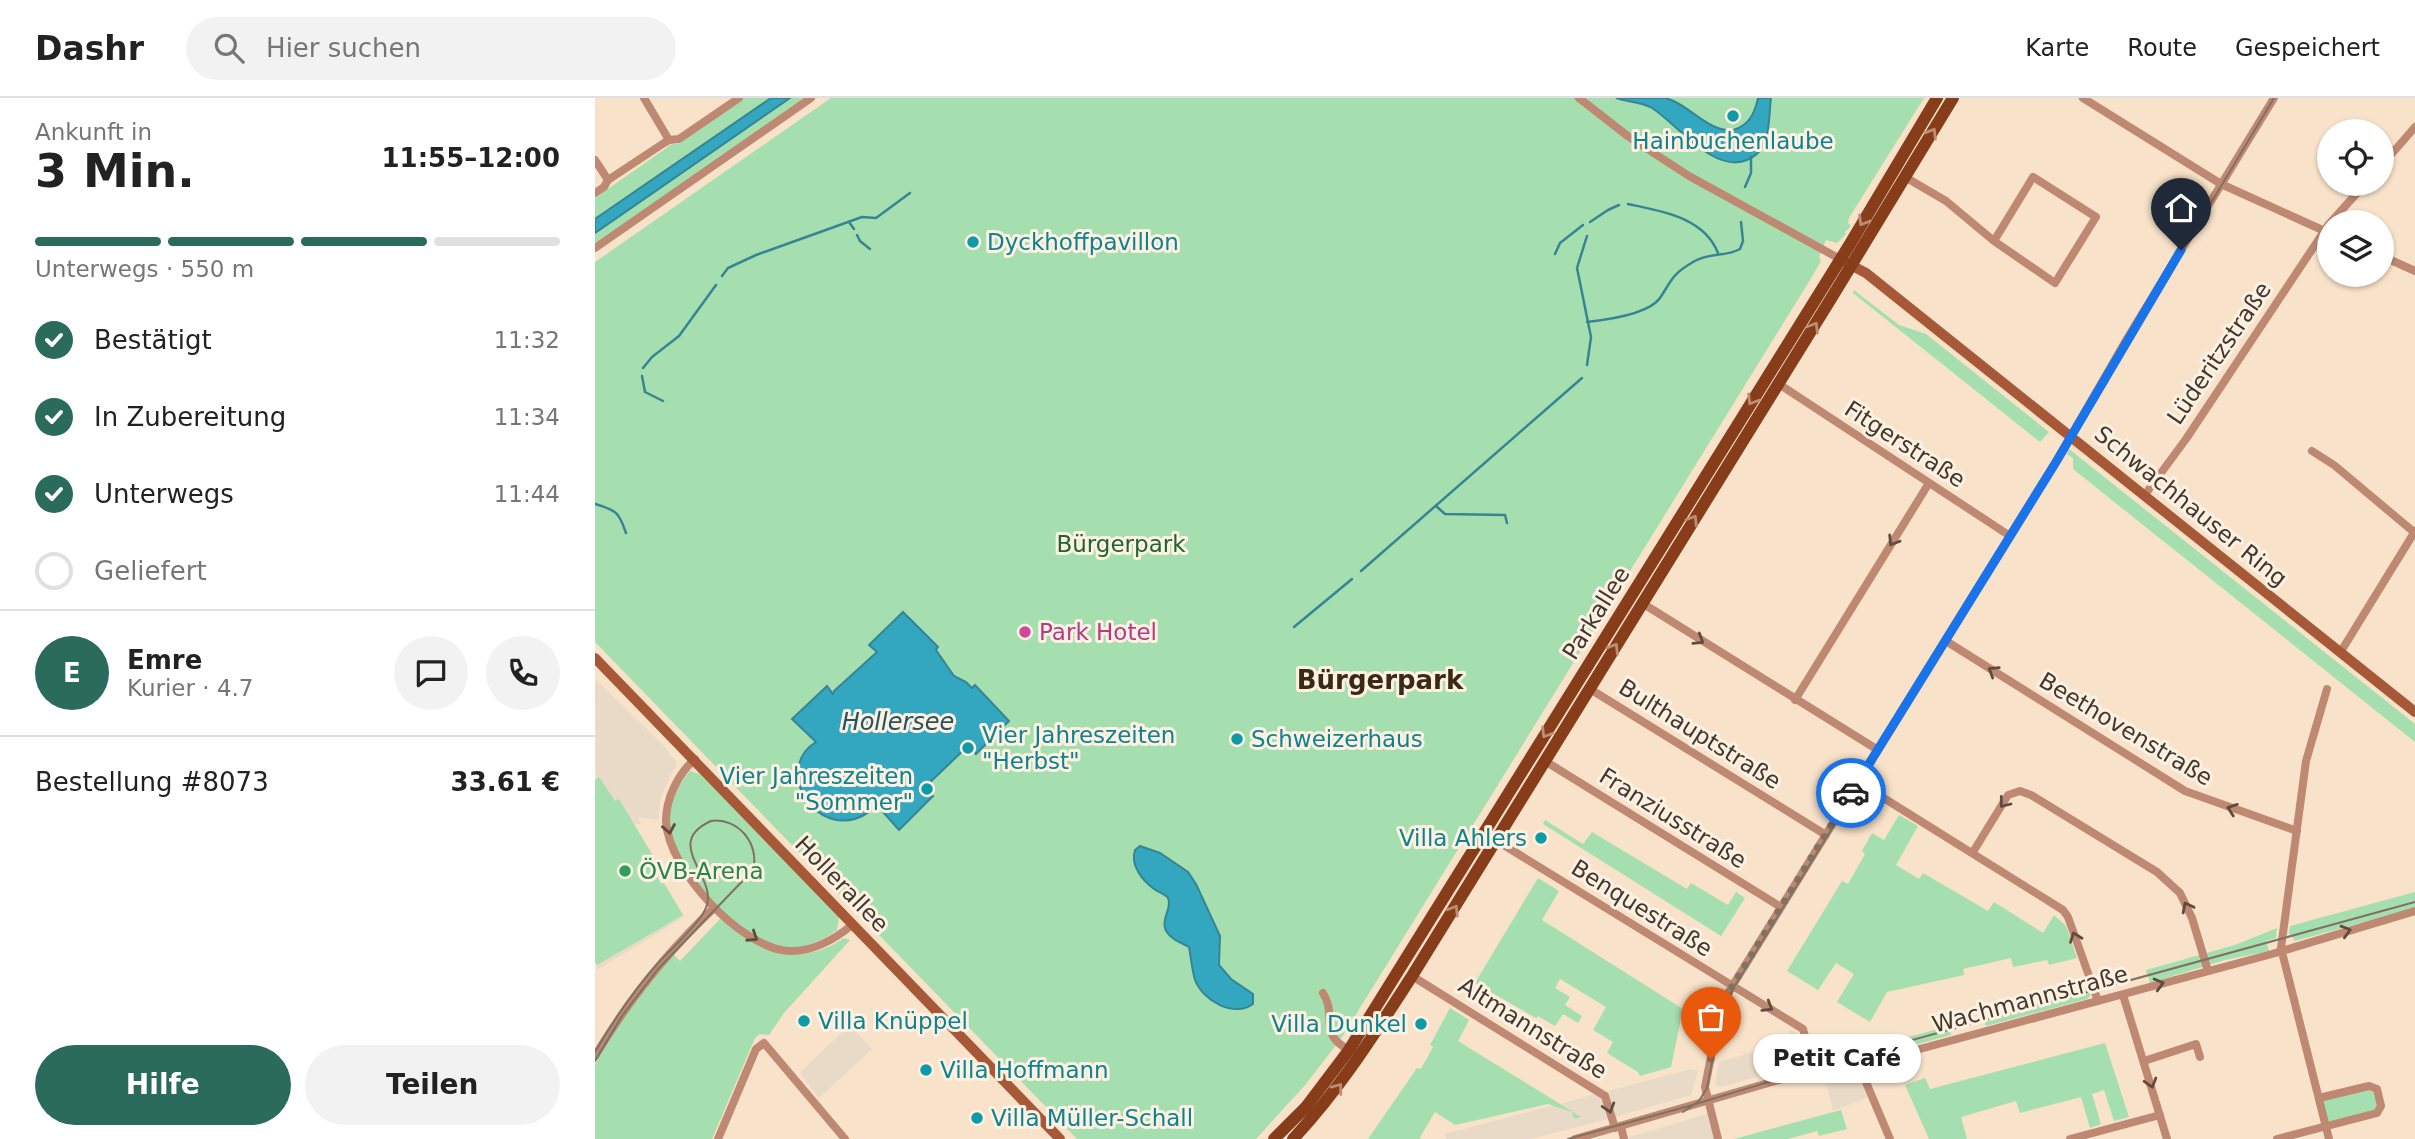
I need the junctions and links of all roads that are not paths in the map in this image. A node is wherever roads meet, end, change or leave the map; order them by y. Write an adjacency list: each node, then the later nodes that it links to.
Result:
1 (644, 98): 10 (street)
2 (739, 98): 10 (street)
3 (811, 98): 22 (street)
4 (1579, 98): 24 (street)
5 (1937, 98): 24 (main road, Parkallee, one-way to 24)
6 (1953, 98): 13 (main road, Parkallee, one-way to 6)
7 (2083, 98): 15 (street)
8 (2271, 100): 15 (street)
9 (2415, 127): 11 (street)
10 (669, 140): 14 (street)
11 (2394, 151)
12 (595, 160): 14 (street)
13 (1905, 177): 20 (street); 24 (main road, Parkallee)
14 (608, 180): 16 (street)
15 (2221, 184): 19 (street); 27 (street)
16 (595, 192)
17 (2355, 196): 18 (street, Lüderitzstraße)
18 (2343, 210)
19 (2317, 223)
20 (1994, 241): 20 (street)
21 (2317, 243): 30 (street, Lüderitzstraße)
22 (595, 248)
23 (2394, 260): 25 (street)
24 (1846, 262): 26 (main road, Parkallee, one-way to 24); 27 (main road, Schwachhauser Ring); 33 (main road, Parkallee, one-way to 33)
25 (2414, 268)
26 (1779, 384): 29 (street, Fitgerstraße); 33 (main road, Parkallee, one-way to 26)
27 (2071, 437): 30 (main road, Schwachhauser Ring); 32 (street)
28 (2312, 451): 31 (street)
29 (1929, 483): 32 (street, Fitgerstraße); 39 (street, one-way to 39)
30 (2144, 496): 35 (main road, Schwachhauser Ring)
31 (2415, 532): 35 (street)
32 (2010, 537): 34 (street)
33 (1636, 600): 37 (main road, Parkallee, one-way to 33); 39 (street, one-way to 39); 60 (main road, Parkallee, one-way to 60)
34 (1946, 641): 41 (street); 45 (street, Beethovenstraße, one-way to 34)
35 (2340, 653): 40 (main road, Schwachhauser Ring)
36 (595, 658): 42 (main road, Hollerallee)
37 (1590, 689): 43 (main road, Parkallee); 46 (street, Bulthauptstraße)
38 (2327, 689): 45 (street)
39 (1795, 700): 41 (street)
40 (2415, 712)
41 (1878, 750): 44 (street)
42 (695, 759): 49 (street, one-way to 49); 52 (main road, Hollerallee)
43 (1545, 761): 47 (main road, Parkallee); 50 (street, Franziusstraße)
44 (1858, 782): 46 (street); 48 (street)
45 (2297, 831): 53 (street)
46 (1826, 835): 50 (street)
47 (1497, 841): 55 (main road, Parkallee, one-way to 47); 56 (street, Benquestraße)
48 (1973, 852): 54 (street, one-way to 48); 59 (street, one-way to 48)
49 (714, 908): 52 (street, one-way to 52); 61 (street)
50 (1781, 908): 56 (street)
51 (2415, 911): 53 (street, Wachmannstraße, one-way to 51)
52 (852, 925): 73 (main road, Hollerallee)
53 (2281, 951): 54 (street, Wachmannstraße); 66 (street)
54 (2208, 971): 58 (street, Wachmannstraße, one-way to 54)
55 (1412, 976): 70 (street, Altmannstraße, one-way to 70); 75 (main road, Parkallee, one-way to 55)
56 (1732, 986): 65 (street, Benquestraße, one-way to 65); 67 (street)
57 (1323, 993): 60 (street)
58 (2123, 995): 59 (street, Wachmannstraße); 64 (street)
59 (2098, 1001): 63 (street, Wachmannstraße)
60 (1349, 1050): 74 (main road, Parkallee)
61 (595, 1056)
62 (2200, 1056): 64 (street)
63 (1857, 1061): 65 (street, Wachmannstraße); 79 (street)
64 (2144, 1061): 68 (street, one-way to 68)
65 (1814, 1069): 67 (street, Wachmannstraße)
66 (2319, 1098): 69 (street); 69 (street)
67 (1708, 1102): 70 (street, Wachmannstraße); 78 (street)
68 (2160, 1115): 80 (street); 81 (street)
69 (2326, 1127): 82 (street); 83 (street)
70 (1618, 1128): 76 (street, Wachmannstraße); 77 (street, Altmannstraße)
71 (719, 1139): 72 (street)
72 (845, 1139)
73 (1060, 1139)
74 (1274, 1139)
75 (1293, 1139)
76 (1575, 1139)
77 (1624, 1139)
78 (1718, 1139)
79 (1890, 1139)
80 (2070, 1139)
81 (2167, 1139)
82 (2277, 1139)
83 (2329, 1139)

